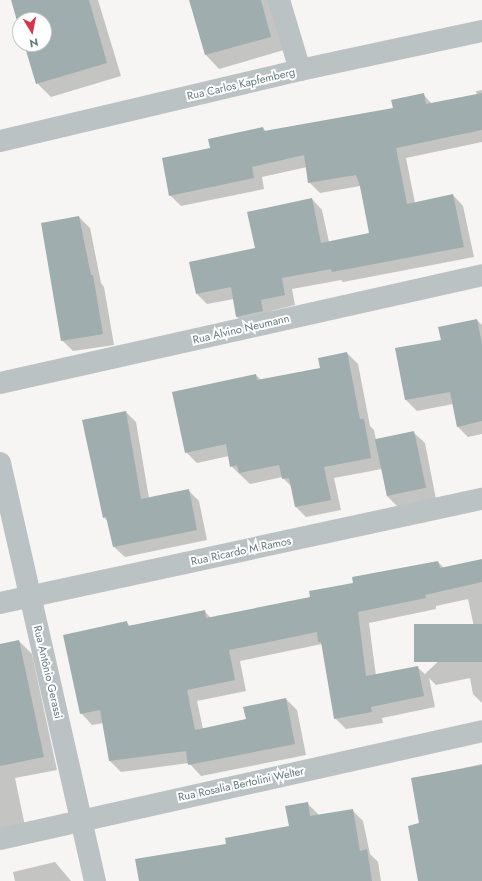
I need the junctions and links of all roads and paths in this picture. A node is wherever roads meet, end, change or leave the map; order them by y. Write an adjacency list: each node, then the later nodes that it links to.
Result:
1 (279, 0): 3 (street)
2 (482, 31): 3 (street, Rua Carlos Kapfemberg)
3 (300, 70): 4 (street, Rua Carlos Kapfemberg)
4 (1, 136)
5 (482, 275): 6 (street, Rua Alvino Neumann)
6 (0, 383)
7 (0, 463): 9 (street, Rua Antônio Gerassi)
8 (482, 499): 9 (street, Rua Ricardo M Ramos)
9 (30, 596): 10 (street, Rua Ricardo M Ramos); 12 (street, Rua Antônio Gerassi)
10 (0, 604)
11 (482, 732): 12 (street, Rua Rosalia Bertolini Welter)
12 (81, 819): 13 (street, Rua Rosalia Bertolini Welter); 14 (street, Rua Antônio Gerassi)
13 (0, 838)
14 (95, 881)

